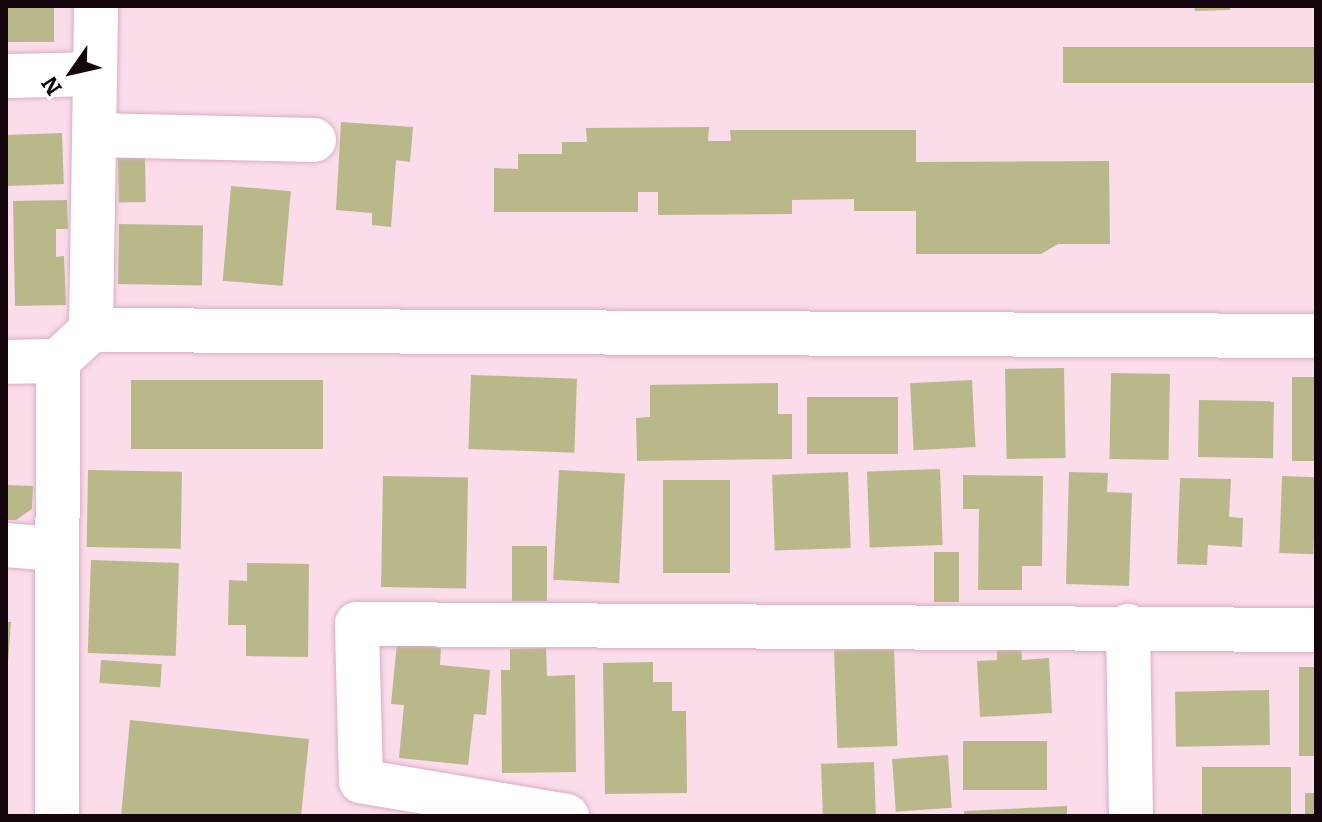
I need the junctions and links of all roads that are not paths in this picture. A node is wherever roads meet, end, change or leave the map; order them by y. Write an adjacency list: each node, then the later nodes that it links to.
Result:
1 (96, 6): 2 (street)
2 (95, 74): 3 (street); 4 (street)
3 (6, 76)
4 (94, 135): 5 (street); 6 (street)
5 (314, 140)
6 (91, 330): 7 (street); 8 (street)
7 (1316, 336)
8 (58, 361): 9 (street); 11 (street)
9 (6, 362)
10 (6, 545): 11 (street)
11 (57, 549): 14 (street)
12 (1128, 626): 13 (street); 15 (street); 16 (street)
13 (1316, 630)
14 (57, 816)
15 (567, 816)
16 (1131, 816)

